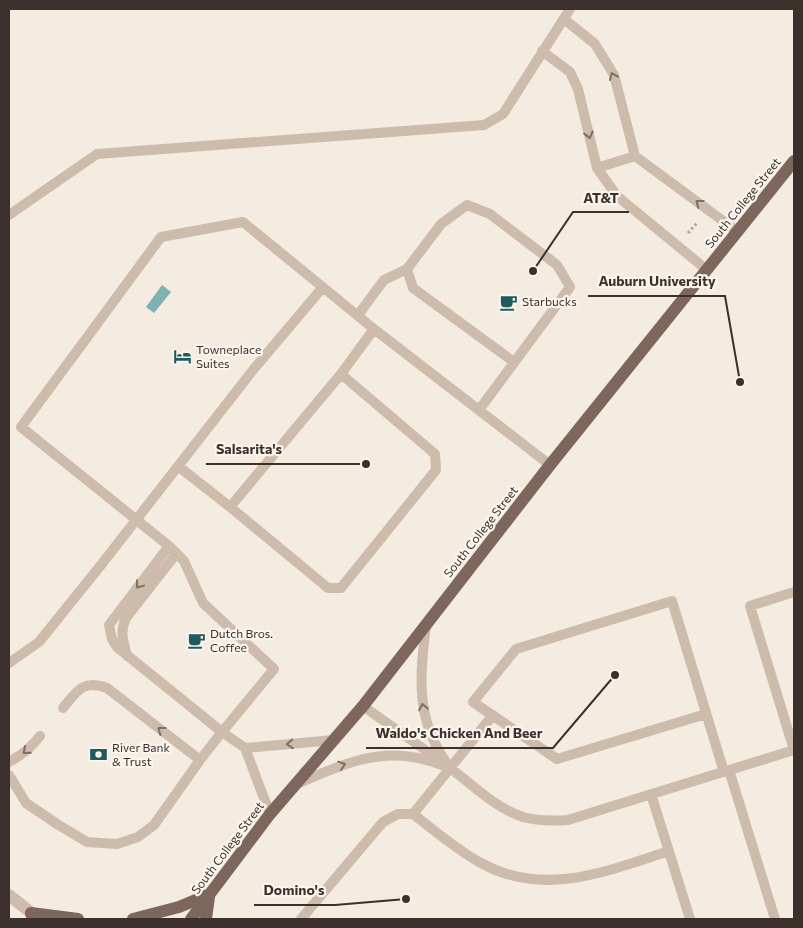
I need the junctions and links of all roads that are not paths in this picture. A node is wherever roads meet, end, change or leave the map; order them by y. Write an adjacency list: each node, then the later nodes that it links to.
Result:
1 (570, 9): 2 (lane)
2 (564, 19): 3 (lane); 4 (lane, one-way to 2)
3 (542, 51): 6 (lane, one-way to 6); 7 (lane)
4 (635, 156): 6 (lane); 8 (lane, one-way to 4)
5 (794, 161): 8 (main road, South College Street)
6 (597, 168): 10 (lane)
7 (9, 215)
8 (738, 232): 10 (main road, South College Street)
9 (407, 269): 12 (lane); 14 (lane); 14 (lane)
10 (707, 270): 17 (main road, South College Street)
11 (323, 287): 12 (lane); 18 (lane); 20 (lane)
12 (358, 315): 13 (lane)
13 (374, 329): 15 (lane); 16 (lane)
14 (514, 362): 16 (lane)
15 (341, 374): 19 (lane); 19 (lane)
16 (479, 410): 17 (lane)
17 (550, 465): 24 (main road, South College Street)
18 (178, 466): 19 (lane); 20 (lane)
19 (230, 507)
20 (136, 520): 21 (lane); 26 (lane)
21 (169, 546): 22 (lane); 25 (lane, one-way to 25)
22 (176, 554): 25 (lane); 31 (lane)
23 (794, 592): 38 (lane)
24 (426, 625): 27 (main road, South College Street); 37 (lane, one-way to 24)
25 (128, 656): 31 (lane)
26 (9, 663)
27 (363, 706): 33 (main road, South College Street); 37 (lane)
28 (63, 708): 35 (lane, one-way to 28)
29 (706, 714): 30 (lane); 30 (lane); 38 (lane)
30 (492, 715): 37 (lane)
31 (222, 732): 34 (lane); 35 (lane)
32 (40, 736): 36 (lane, one-way to 36)
33 (334, 740): 34 (lane, one-way to 34); 40 (main road, South College Street)
34 (245, 748): 42 (lane)
35 (200, 760): 39 (lane)
36 (9, 762)
37 (451, 768): 40 (lane, one-way to 37); 41 (lane); 43 (lane)
38 (727, 771): 41 (lane); 54 (lane)
39 (9, 775)
40 (297, 784): 42 (main road, South College Street)
41 (651, 794): 44 (lane)
42 (270, 814): 45 (main road, South College Street)
43 (413, 814): 44 (lane); 52 (lane)
44 (669, 851): 53 (lane)
45 (210, 894): 49 (main road); 50 (main road, South College Street); 51 (main road)
46 (9, 895): 47 (street)
47 (34, 917): 48 (main road)
48 (78, 919)
49 (133, 919)
50 (191, 919)
51 (206, 919)
52 (301, 919)
53 (690, 919)
54 (775, 919)

